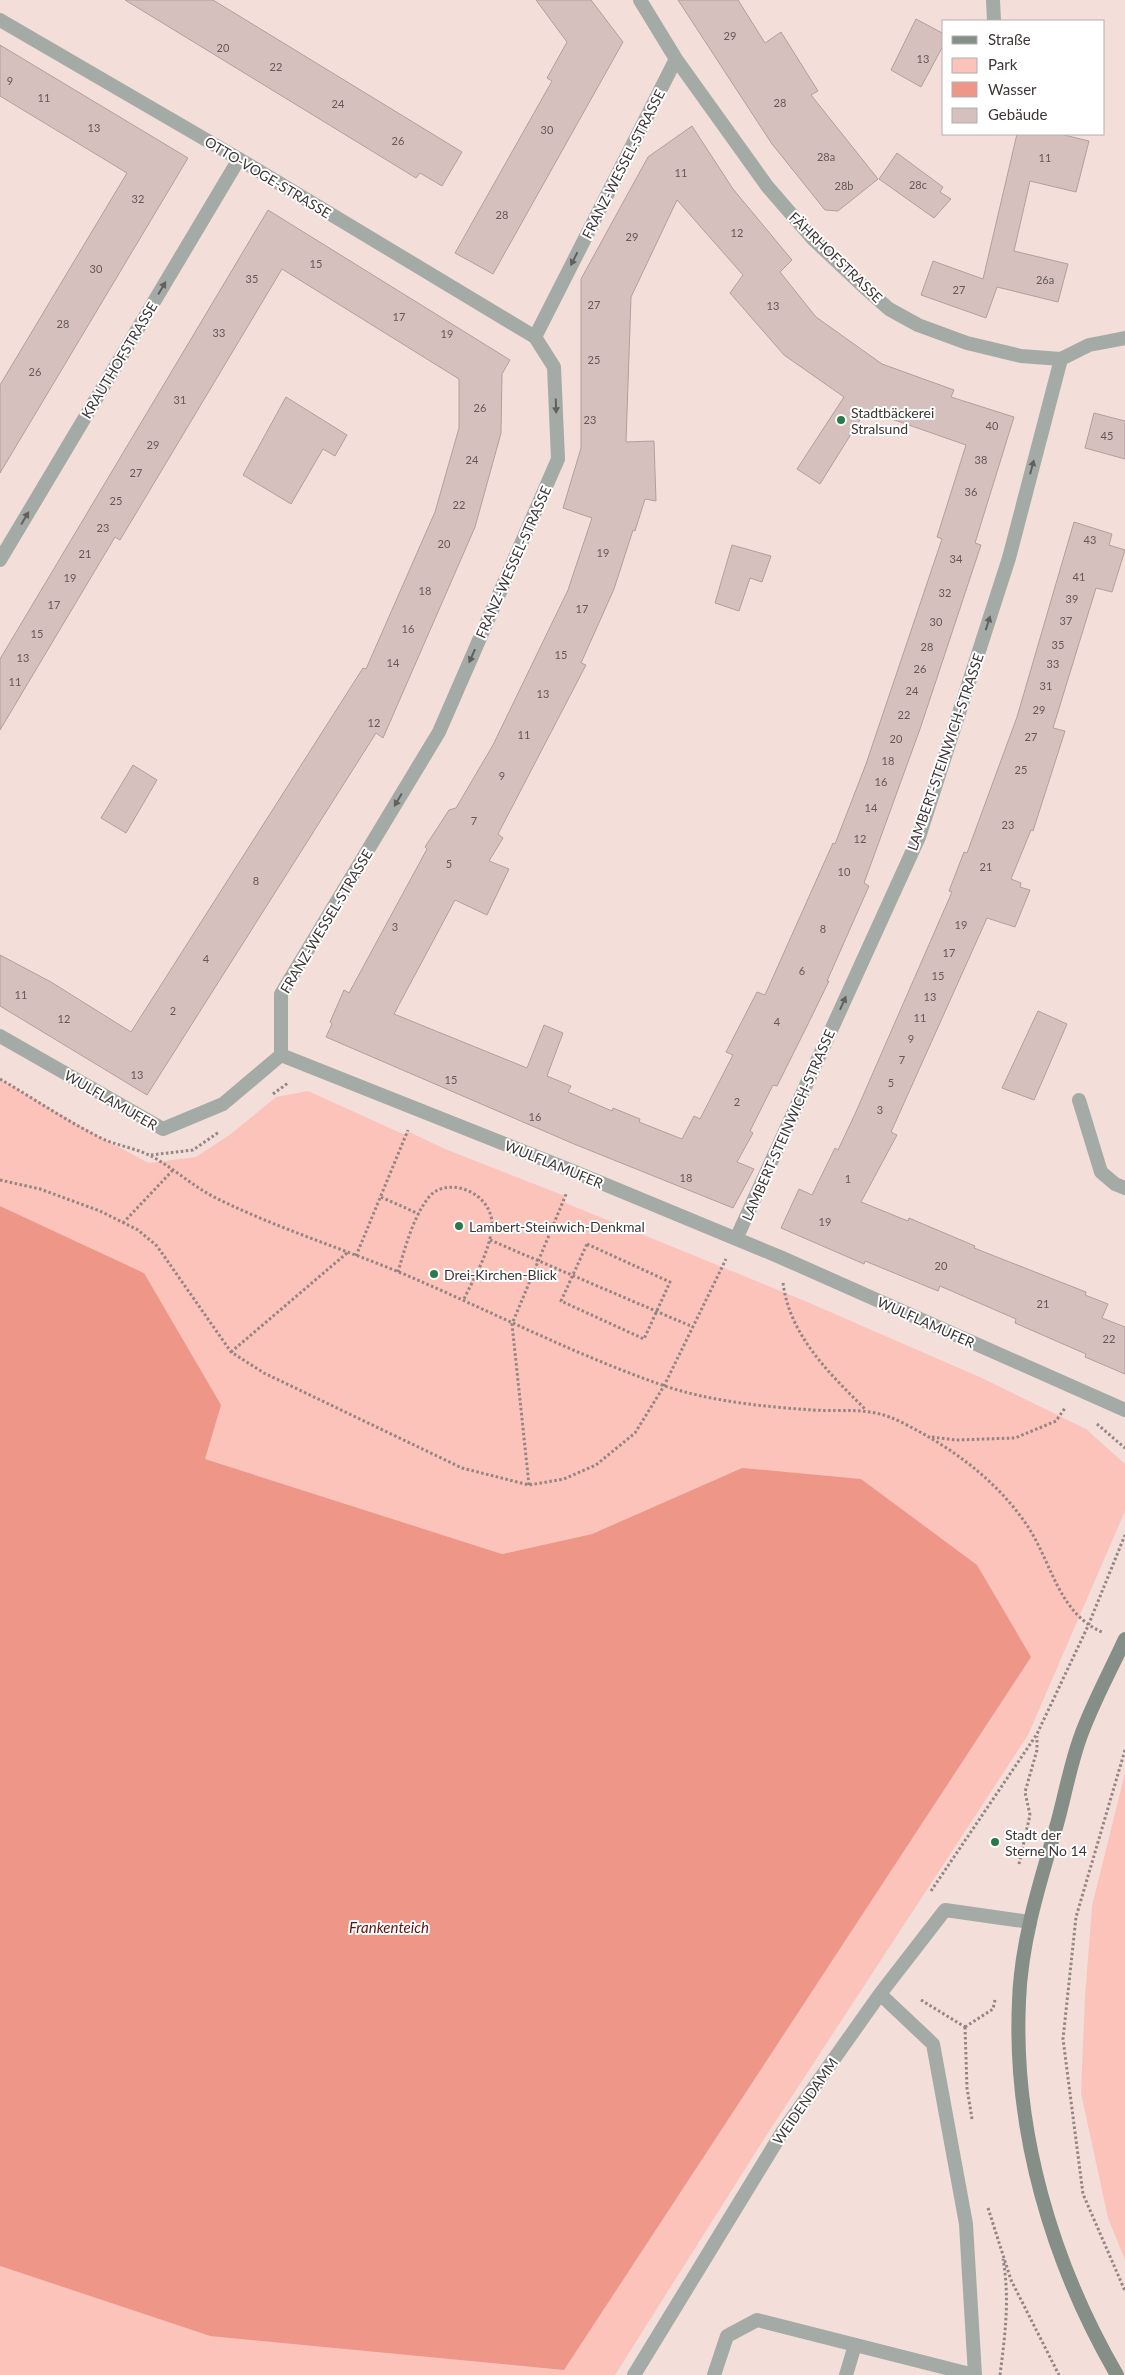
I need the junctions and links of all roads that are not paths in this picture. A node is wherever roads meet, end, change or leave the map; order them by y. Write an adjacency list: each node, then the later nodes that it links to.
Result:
1 (640, 0): 5 (street, FÄHRHOFSTRASSE)
2 (994, 0): 4 (street)
3 (0, 20): 6 (street, OTTO-VOGE-STRASSE)
4 (994, 20)
5 (676, 59): 7 (street, FRANZ-WESSEL-STRASSE, one-way to 7); 9 (street, FÄHRHOFSTRASSE)
6 (239, 159): 7 (street, OTTO-VOGE-STRASSE); 10 (street, KRAUTHOFSTRASSE, one-way to 6)
7 (535, 337): 12 (street, FRANZ-WESSEL-STRASSE, one-way to 12)
8 (1125, 338): 9 (street)
9 (1060, 360): 15 (street, LAMBERT-STEINWICH-STRASSE, one-way to 9)
10 (0, 560)
11 (0, 1036): 12 (street, WULFLAMUFER)
12 (281, 1055): 15 (street, WULFLAMUFER)
13 (1079, 1100): 14 (street)
14 (1125, 1188)
15 (736, 1239): 16 (street, WULFLAMUFER)
16 (1125, 1410)
17 (1125, 1639): 18 (main road)
18 (1030, 1922): 19 (street, WEIDENDAMM); 21 (main road)
19 (880, 1994): 22 (street, WEIDENDAMM); 25 (street)
20 (855, 2345): 23 (street); 24 (street); 25 (street)
21 (1118, 2373)
22 (634, 2375)
23 (714, 2375)
24 (846, 2375)
25 (974, 2375)

